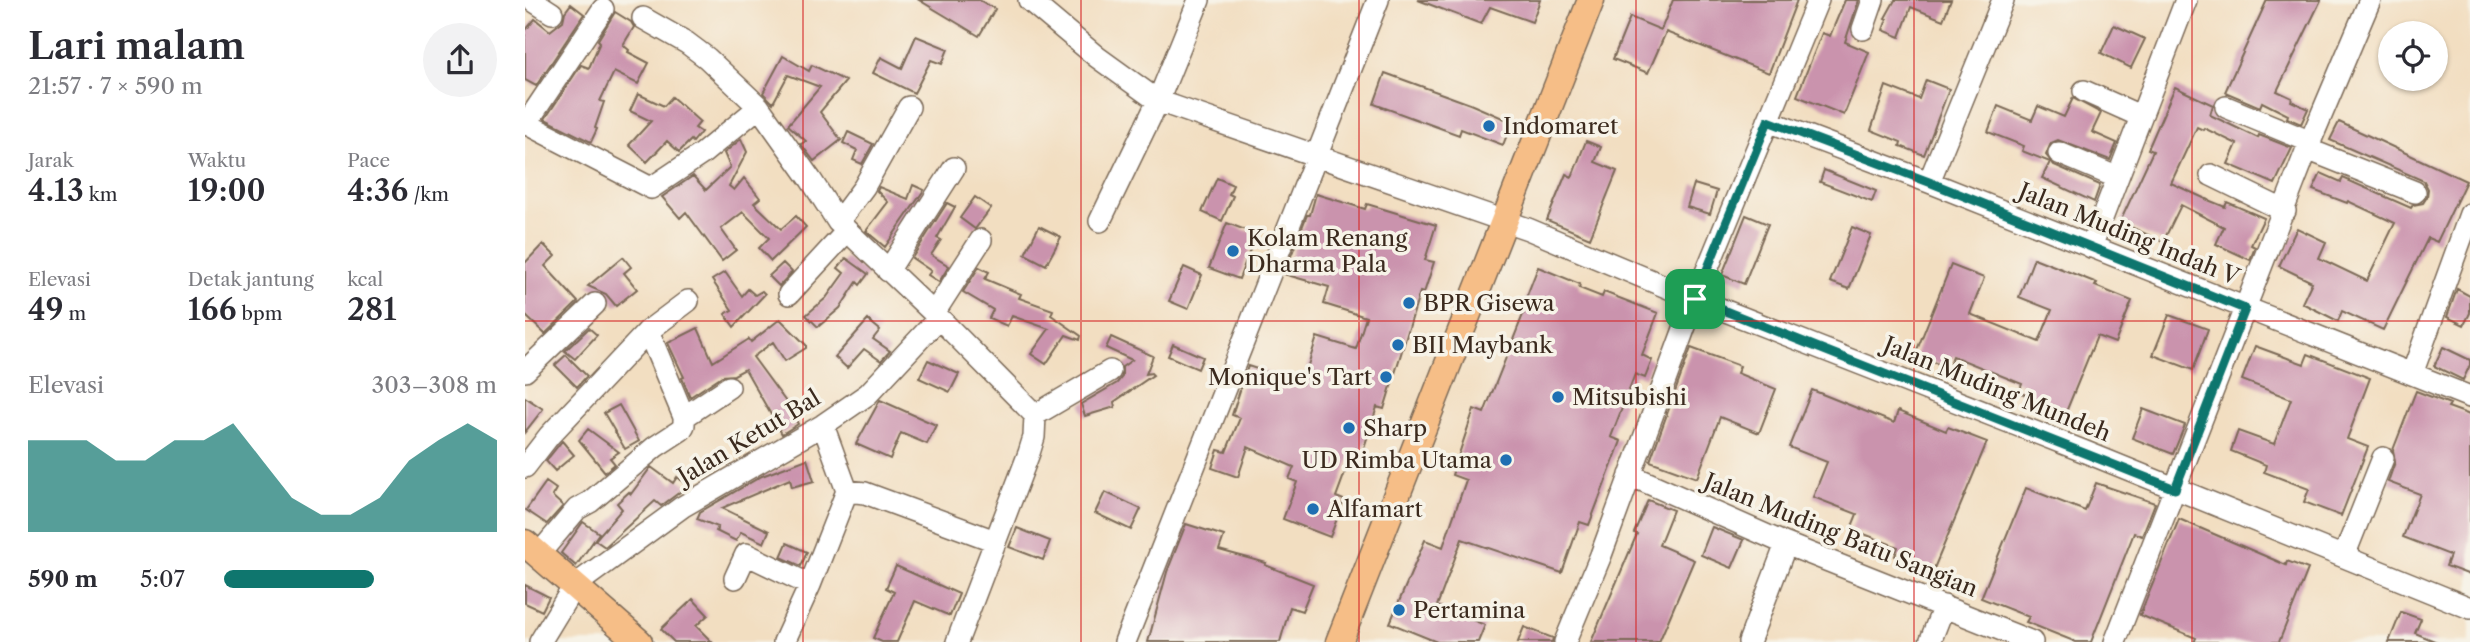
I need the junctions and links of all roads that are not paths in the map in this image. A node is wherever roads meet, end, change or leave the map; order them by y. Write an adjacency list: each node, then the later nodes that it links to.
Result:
1 (532, 0): 12 (street)
2 (1028, 0): 16 (street, Jalan Muding Mundeh)
3 (1199, 0): 16 (street)
4 (1378, 0): 25 (street)
5 (1591, 0): 34 (main road)
6 (1818, 0): 21 (street)
7 (1874, 0): 14 (street)
8 (2003, 0): 29 (street)
9 (2186, 0): 20 (street)
10 (2370, 0): 23 (street)
11 (603, 9): 22 (street)
12 (552, 13)
13 (643, 18): 17 (street)
14 (1863, 29)
15 (2084, 91): 20 (street)
16 (1158, 100): 25 (street, Jalan Muding Mundeh); 33 (street)
17 (759, 107): 22 (street); 35 (street)
18 (909, 107): 35 (street)
19 (2226, 107): 23 (street)
20 (2140, 116): 28 (street)
21 (1768, 121): 29 (street, Jalan Muding Indah V); 40 (street)
22 (526, 123)
23 (2309, 146): 30 (street); 31 (street)
24 (2059, 153): 28 (street)
25 (1316, 157): 34 (street, Jalan Muding Mundeh); 72 (street)
26 (954, 168): 38 (street)
27 (2211, 175): 31 (street)
28 (2116, 177): 37 (street)
29 (1929, 182): 37 (street, Jalan Muding Indah V)
30 (2415, 192)
31 (2285, 211): 43 (street)
32 (2470, 214): 48 (street)
33 (1100, 221)
34 (1503, 221): 40 (street, Jalan Muding Mundeh); 73 (main road)
35 (842, 226): 38 (street); 39 (street)
36 (981, 240): 44 (street, Jalan Ketut Bal)
37 (2091, 247): 43 (street, Jalan Muding Indah V)
38 (888, 271): 44 (street)
39 (789, 294)
40 (1695, 299): 56 (street); 57 (street, Jalan Muding Mundeh)
41 (688, 301): 45 (street)
42 (595, 304): 46 (street)
43 (2245, 309): 48 (street, Jalan Muding Indah V); 57 (street)
44 (937, 316): 51 (street); 53 (street, Jalan Ketut Bal)
45 (648, 331): 52 (street); 55 (street)
46 (525, 371)
47 (1110, 371): 51 (street)
48 (2412, 374): 50 (street, Jalan Muding Indah V)
49 (729, 387): 52 (street)
50 (2470, 397)
51 (1035, 415): 59 (street)
52 (684, 417): 61 (street)
53 (823, 425): 58 (street); 65 (street, Jalan Ketut Bal)
54 (2383, 457): 62 (street)
55 (525, 467)
56 (1630, 475): 60 (street, Jalan Muding Batu Sangian); 74 (street)
57 (2175, 489): 62 (street, Jalan Muding Mundeh); 78 (street)
58 (848, 491): 59 (street); 64 (street)
59 (995, 541): 71 (street)
60 (1786, 544): 66 (street, Jalan Muding Batu Sangian); 75 (street)
61 (532, 549): 65 (main road)
62 (2344, 556): 67 (street, Jalan Muding Mundeh)
63 (735, 578): 64 (street)
64 (810, 585): 70 (street)
65 (574, 586): 68 (street); 69 (main road)
66 (1944, 606): 76 (street); 77 (street, Jalan Muding Batu Sangian)
67 (2470, 608)
68 (540, 642)
69 (639, 642)
70 (784, 642)
71 (957, 642)
72 (1125, 642)
73 (1339, 642)
74 (1565, 642)
75 (1749, 642)
76 (1930, 642)
77 (2032, 642)
78 (2115, 642)

